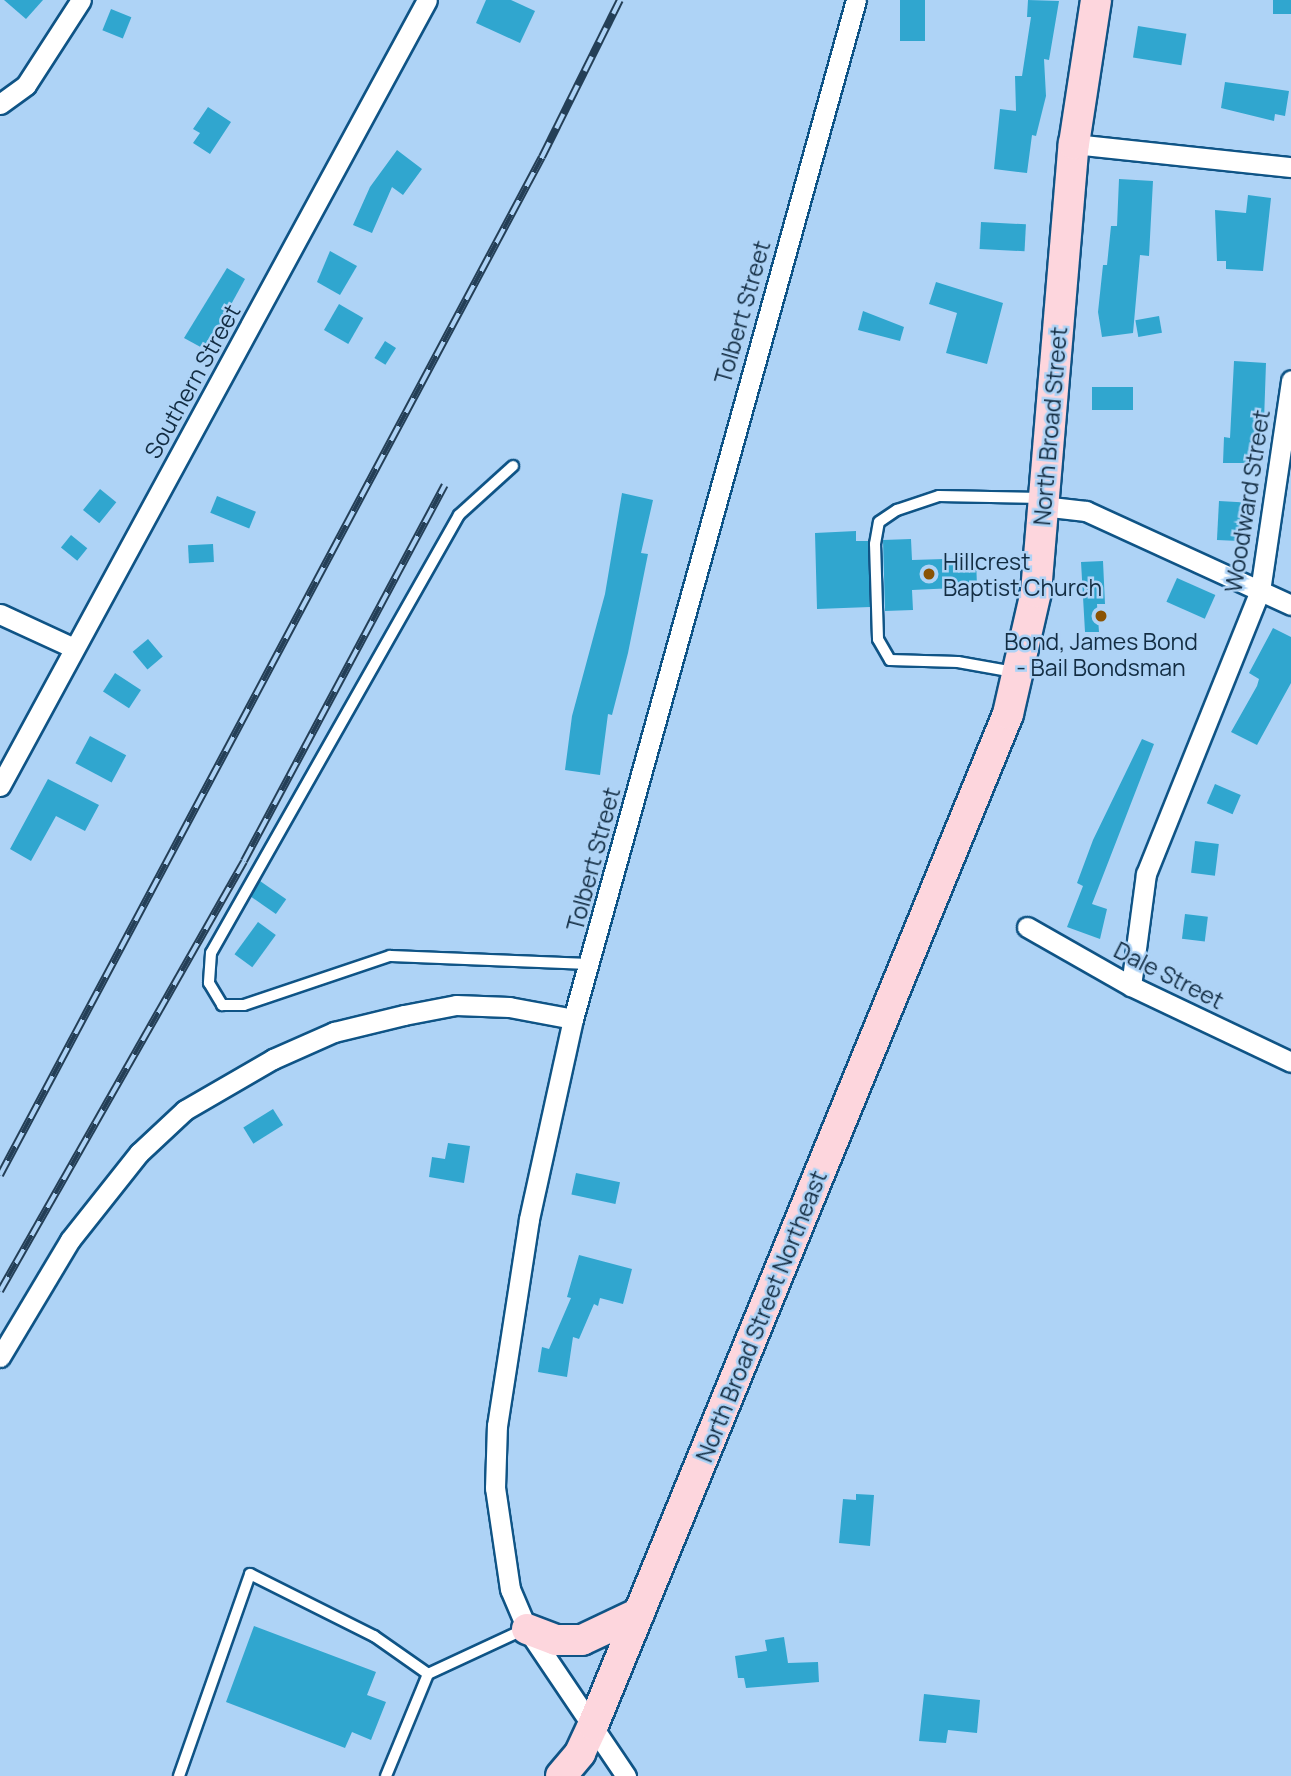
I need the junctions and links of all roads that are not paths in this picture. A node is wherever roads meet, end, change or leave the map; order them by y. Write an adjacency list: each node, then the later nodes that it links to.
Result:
1 (81, 0): 5 (street)
2 (427, 0): 14 (street, Southern Street)
3 (856, 0): 19 (street, Tolbert Street)
4 (1096, 0): 6 (main road, North Broad Street)
5 (0, 104)
6 (1074, 144): 7 (street); 10 (main road, North Broad Street)
7 (1291, 167)
8 (1291, 380): 11 (street, Woodward Street)
9 (513, 466): 19 (lane)
10 (1043, 502): 11 (street); 15 (main road, North Broad Street); 15 (lane)
11 (1260, 591): 12 (street); 20 (street, Woodward Street)
12 (1291, 605)
13 (0, 614): 14 (street)
14 (74, 648): 16 (street, Southern Street)
15 (1018, 673): 17 (main road, North Broad Street)
16 (0, 786)
17 (942, 880): 24 (main road, North Broad Street Northeast)
18 (1027, 927): 20 (street, Dale Street)
19 (590, 964): 21 (street, Tolbert Street)
20 (1132, 986): 22 (street, Dale Street)
21 (573, 1019): 23 (street); 25 (street, Tolbert Street)
22 (1291, 1062)
23 (0, 1357)
24 (639, 1613): 25 (main road); 27 (main road, North Broad Street Northeast)
25 (527, 1629): 26 (lane); 27 (street, Tolbert Street)
26 (428, 1674): 29 (lane); 30 (lane)
27 (593, 1725): 28 (main road, North Broad Street Northeast); 32 (street, Tolbert Street)
28 (581, 1764): 31 (main road, North Broad Street Northeast)
29 (178, 1776)
30 (386, 1776)
31 (561, 1776)
32 (626, 1776)

